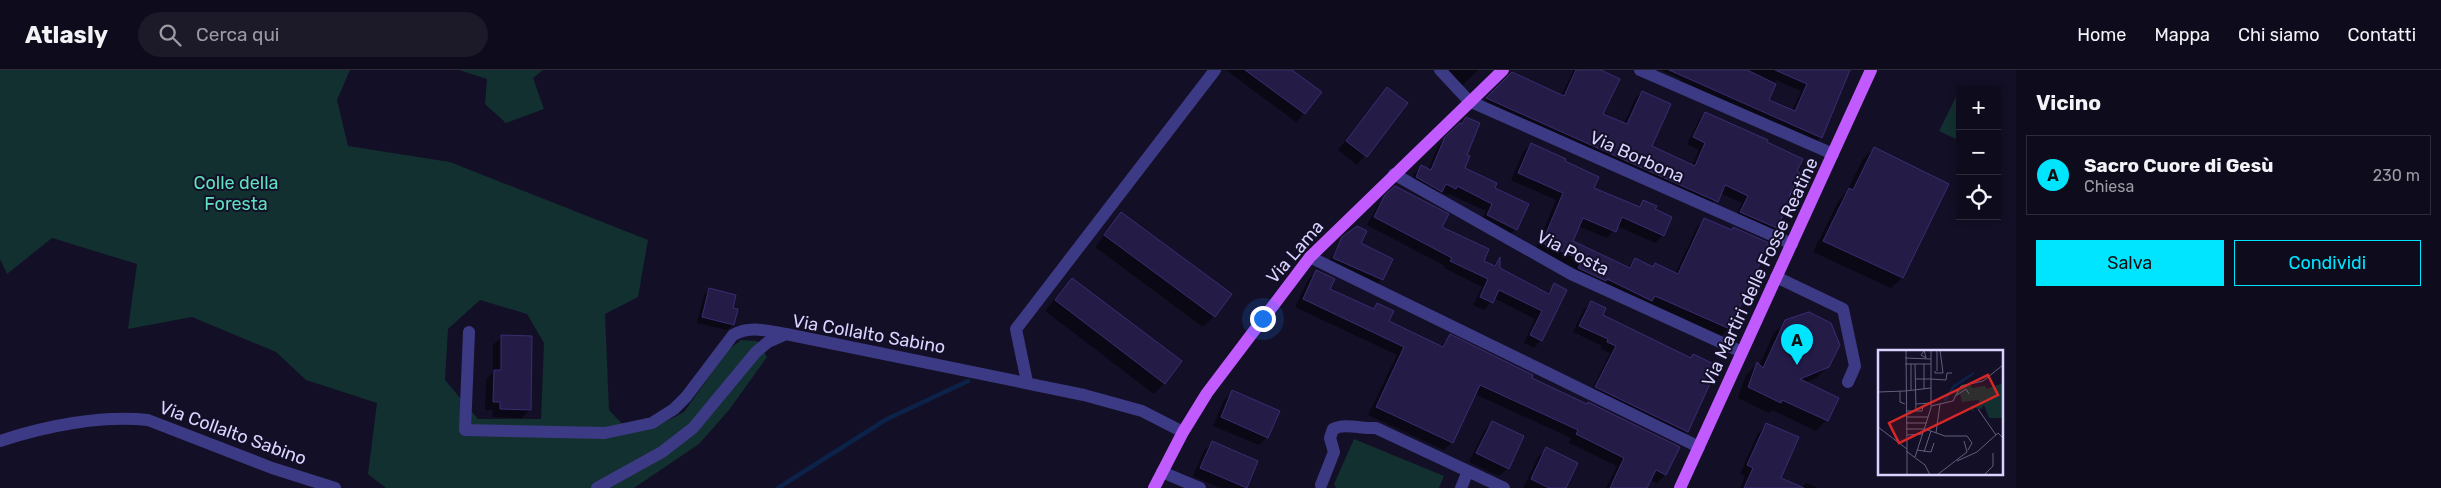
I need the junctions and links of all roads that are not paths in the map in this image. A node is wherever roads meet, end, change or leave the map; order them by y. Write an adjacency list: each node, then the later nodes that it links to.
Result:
1 (1214, 70): 15 (street)
2 (1440, 70): 6 (street)
3 (1503, 70): 6 (main road, Via Lama)
4 (1640, 70): 7 (street)
5 (1871, 70): 7 (main road, Via Martiri delle Fosse Reatine)
6 (1469, 101): 8 (main road, Via Lama); 9 (street, Via Borbona)
7 (1833, 154): 9 (main road, Via Martiri delle Fosse Reatine)
8 (1394, 174): 10 (main road, Via Lama); 14 (street, Via Posta)
9 (1792, 244): 11 (main road, Via Martiri delle Fosse Reatine)
10 (1310, 257): 17 (main road, Via Lama); 19 (street)
11 (1776, 278): 14 (main road, Via Martiri delle Fosse Reatine); 16 (street)
12 (469, 332): 13 (street)
13 (786, 334): 15 (street, Via Collalto Sabino); 24 (street, Via Collalto Sabino)
14 (1742, 352): 19 (main road, Via Martiri delle Fosse Reatine)
15 (1028, 382): 17 (street, Via Collalto Sabino)
16 (1848, 382)
17 (1183, 432): 21 (main road, Via Lama)
18 (0, 441): 23 (street, Via Collalto Sabino)
19 (1699, 447): 29 (main road, Via Martiri delle Fosse Reatine)
20 (1468, 470): 22 (street); 27 (street); 28 (street)
21 (1162, 472): 25 (main road, Via Lama); 26 (street)
22 (1321, 485)
23 (335, 488)
24 (598, 488)
25 (1154, 488)
26 (1200, 488)
27 (1461, 488)
28 (1504, 488)
29 (1680, 488)

